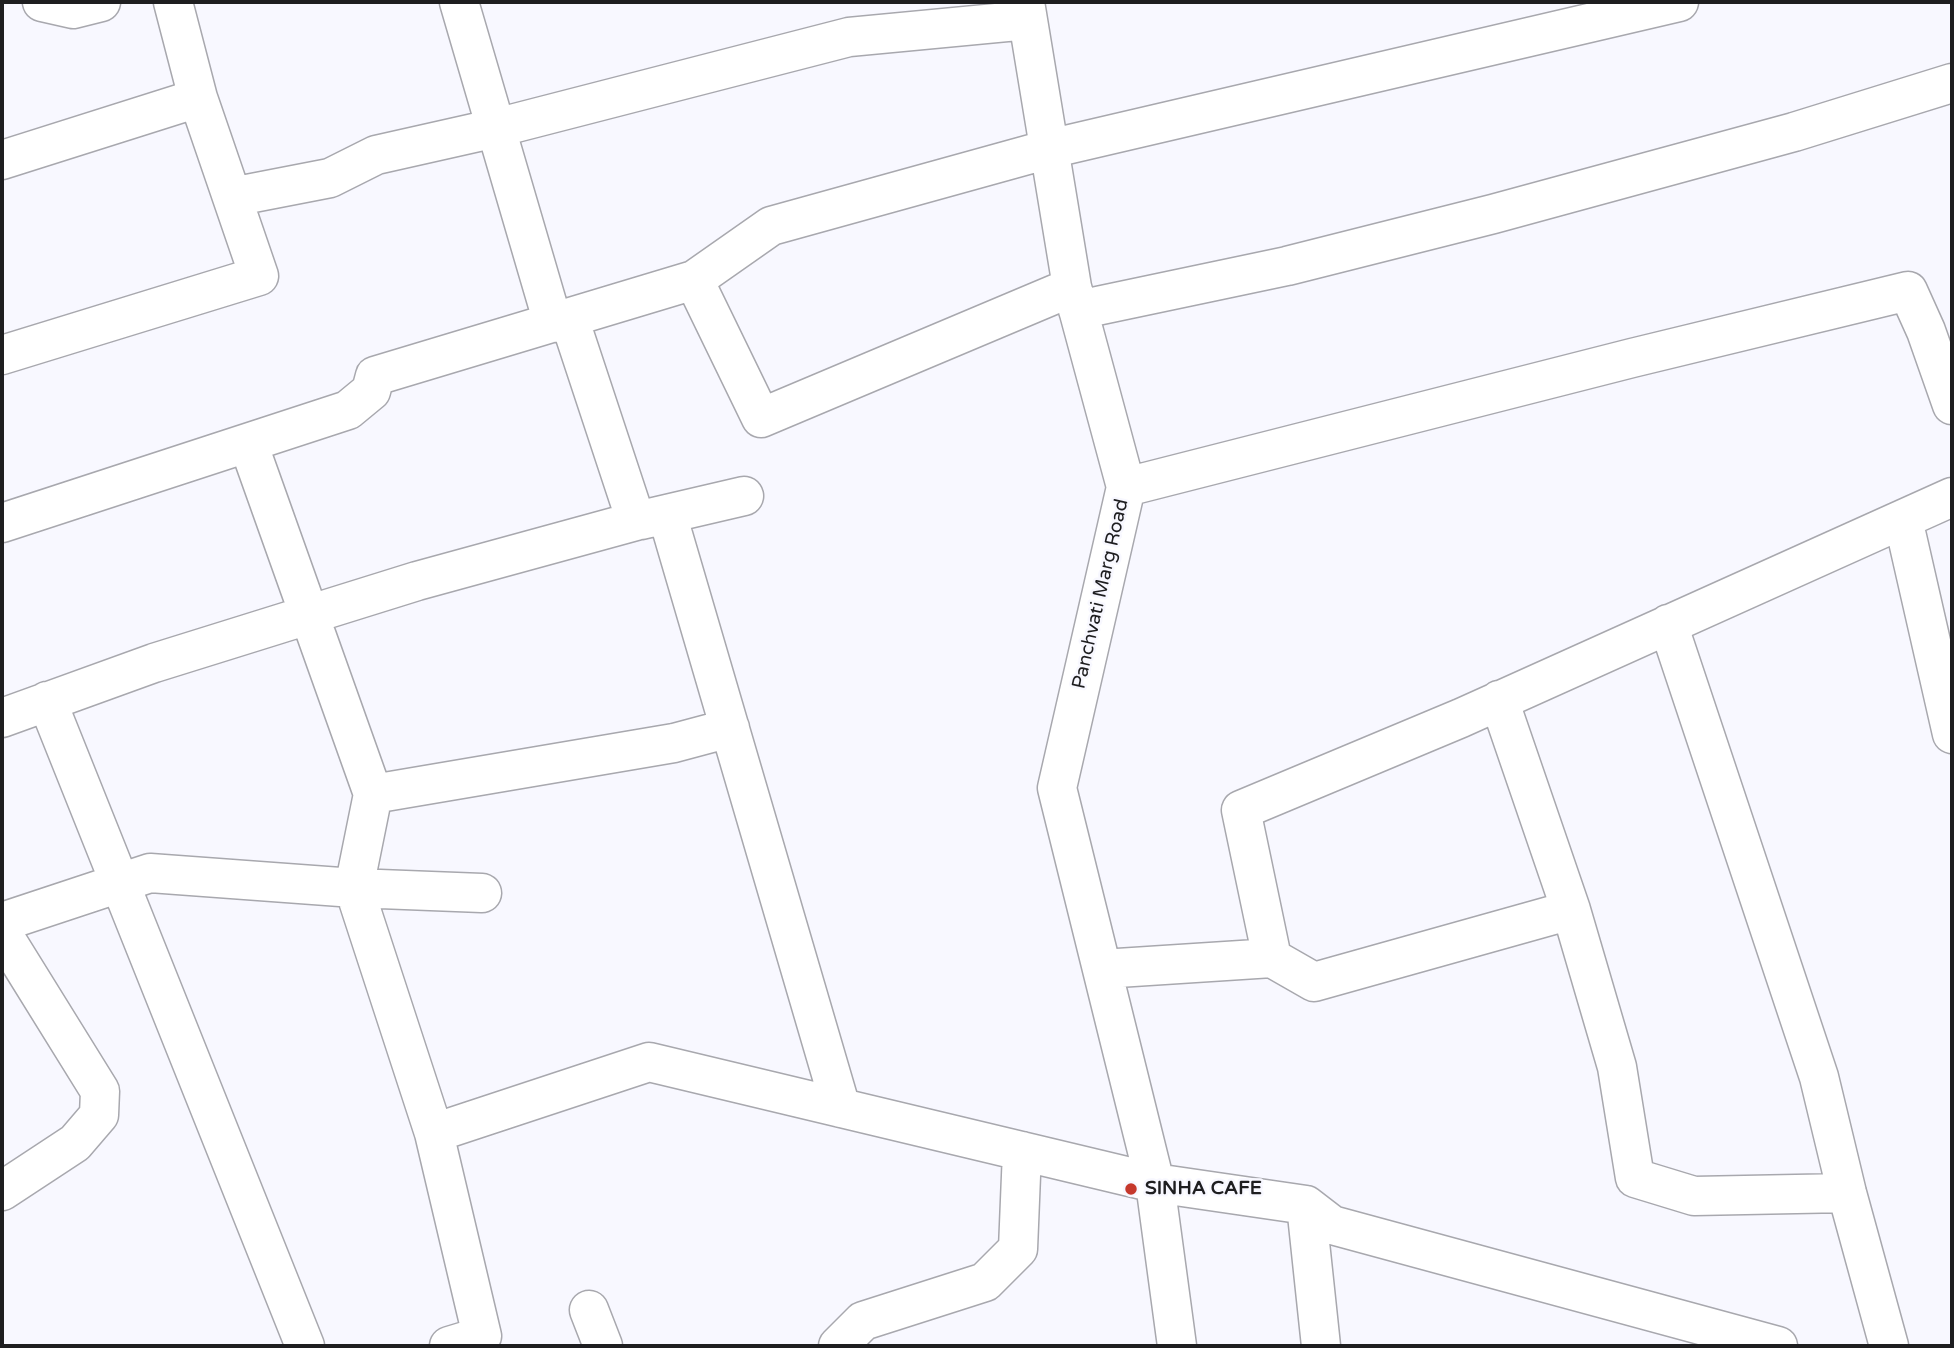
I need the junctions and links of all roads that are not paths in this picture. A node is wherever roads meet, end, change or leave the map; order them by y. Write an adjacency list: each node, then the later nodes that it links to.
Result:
1 (42, 2): 2 (street)
2 (101, 2)
3 (173, 2): 8 (street)
4 (459, 2): 9 (street)
5 (1679, 2): 10 (street)
6 (1026, 11): 9 (street); 10 (street, Panchvati Marg Road)
7 (1952, 83): 14 (street)
8 (198, 98): 11 (street); 12 (street)
9 (496, 128): 12 (street); 15 (street)
10 (1049, 149): 13 (street); 14 (street, Panchvati Marg Road)
11 (2, 160)
12 (232, 197): 17 (street)
13 (694, 280): 14 (street); 15 (street)
14 (1075, 299): 20 (street, Panchvati Marg Road)
15 (561, 320): 19 (street); 23 (street)
16 (1939, 327): 18 (street); 20 (street)
17 (2, 355)
18 (1952, 405)
19 (248, 443): 25 (street); 26 (street)
20 (1126, 487): 41 (street, Panchvati Marg Road)
21 (744, 496): 23 (street)
22 (1952, 497): 24 (street)
23 (651, 517): 26 (street); 31 (street)
24 (1903, 519): 27 (street); 32 (street)
25 (2, 523)
26 (309, 615): 29 (street); 33 (street)
27 (1668, 624): 28 (street); 47 (street)
28 (1499, 700): 37 (street); 40 (street)
29 (47, 701): 30 (street); 34 (street)
30 (2, 718)
31 (730, 728): 33 (street); 42 (street)
32 (1952, 734)
33 (373, 794): 35 (street)
34 (121, 883): 35 (street); 38 (street); 51 (street)
35 (354, 888): 36 (street); 43 (street)
36 (482, 893)
37 (1571, 910): 40 (street); 47 (street)
38 (2, 922)
39 (2, 933): 46 (street)
40 (1272, 958): 41 (street)
41 (1102, 969): 45 (street, Panchvati Marg Road)
42 (841, 1108): 43 (street); 44 (street)
43 (434, 1133): 52 (street)
44 (1022, 1151): 45 (street); 54 (street)
45 (1154, 1183): 48 (street); 55 (street, Panchvati Marg Road)
46 (2, 1191)
47 (1847, 1193): 58 (street)
48 (1306, 1205): 50 (street); 56 (street)
49 (589, 1310): 53 (street)
50 (1742, 1341): 57 (street)
51 (305, 1346)
52 (449, 1346)
53 (603, 1346)
54 (838, 1346)
55 (1177, 1346)
56 (1321, 1346)
57 (1778, 1346)
58 (1889, 1346)

